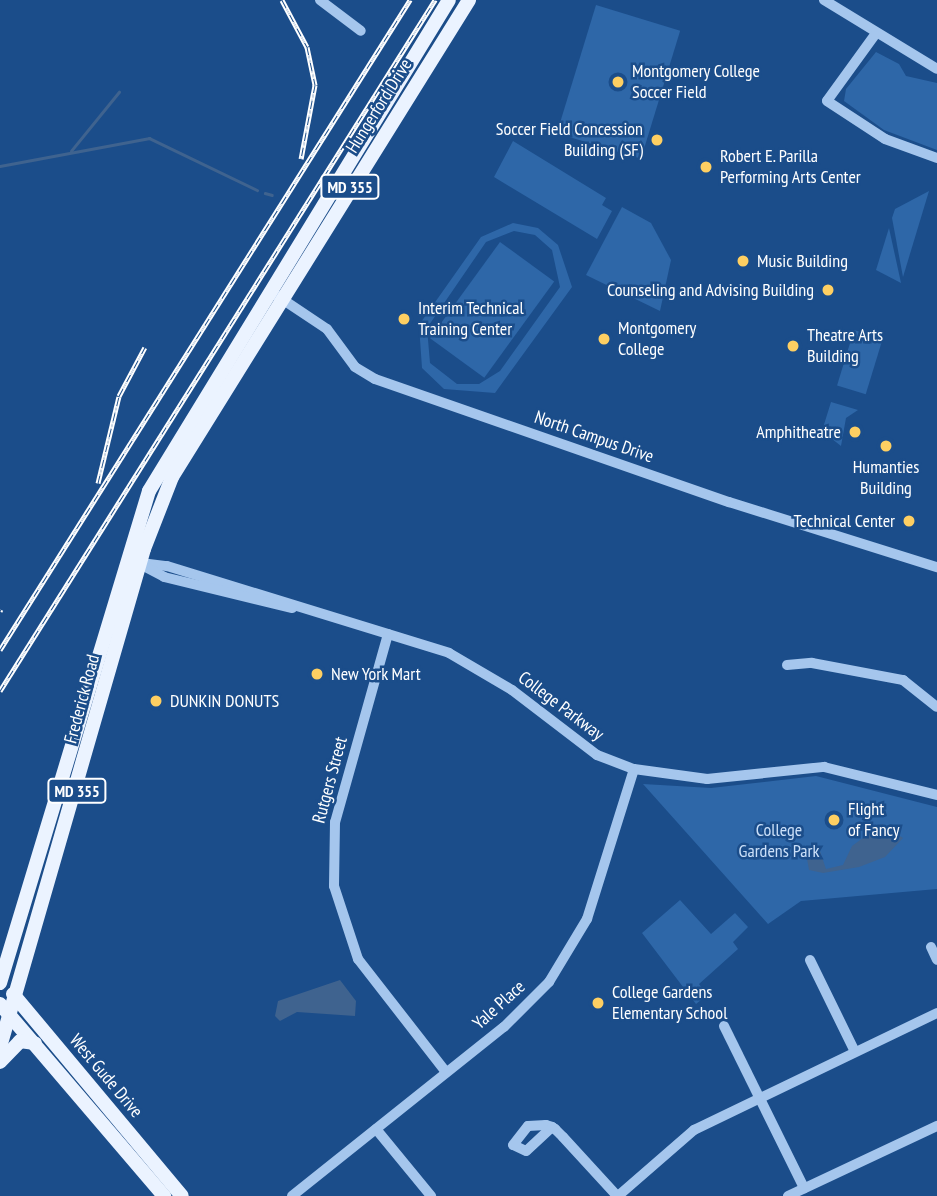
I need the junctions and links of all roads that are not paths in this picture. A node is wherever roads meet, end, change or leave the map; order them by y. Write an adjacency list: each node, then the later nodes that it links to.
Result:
1 (320, 0): 5 (street)
2 (449, 0): 7 (main road, Hungerford Drive / MD 355)
3 (469, 0): 7 (main road, Hungerford Drive / MD 355)
4 (824, 0): 6 (street)
5 (361, 31)
6 (874, 36): 8 (street); 9 (street)
7 (418, 66): 10 (main road, Hungerford Drive / MD 355)
8 (937, 69)
9 (937, 158)
10 (274, 294): 11 (main road, Hungerford Drive / MD 355); 14 (street, North Campus Drive)
11 (225, 370): 12 (main road, Frederick Road / MD 355); 13 (main road, Frederick Road / MD 355)
12 (124, 561): 13 (street, College Parkway); 20 (main road, Frederick Road / MD 355)
13 (140, 564): 15 (street, College Parkway); 26 (main road, Frederick Road / MD 355)
14 (937, 567)
15 (388, 634): 18 (street, College Parkway); 35 (street, Rutgers Street)
16 (786, 665): 17 (street)
17 (937, 707)
18 (634, 769): 19 (street, College Parkway); 35 (street, Yale Place)
19 (937, 795)
20 (16, 933): 21 (main road); 25 (main road, Frederick Road / MD 355)
21 (0, 945)
22 (931, 947): 24 (street)
23 (810, 960): 33 (street)
24 (937, 960)
25 (0, 981): 26 (main road, West Gude Drive)
26 (16, 998): 29 (main road, Frederick Road / MD 355); 42 (main road, West Gude Drive)
27 (0, 1004): 29 (main road, West Gude Drive)
28 (937, 1013): 33 (street)
29 (10, 1016): 31 (main road, West Gude Drive); 32 (main road, Frederick Road / MD 355)
30 (724, 1026): 36 (street)
31 (35, 1043): 34 (main road); 41 (main road, West Gude Drive)
32 (0, 1047)
33 (855, 1052): 36 (street)
34 (0, 1062)
35 (446, 1072): 39 (street, Yale Place)
36 (760, 1097): 40 (street); 45 (street)
37 (937, 1126): 40 (street)
38 (552, 1127): 45 (street)
39 (376, 1129): 43 (street, Yale Place); 44 (street)
40 (804, 1188): 46 (street)
41 (164, 1196)
42 (182, 1196)
43 (292, 1196)
44 (431, 1196)
45 (618, 1196)
46 (788, 1196)

